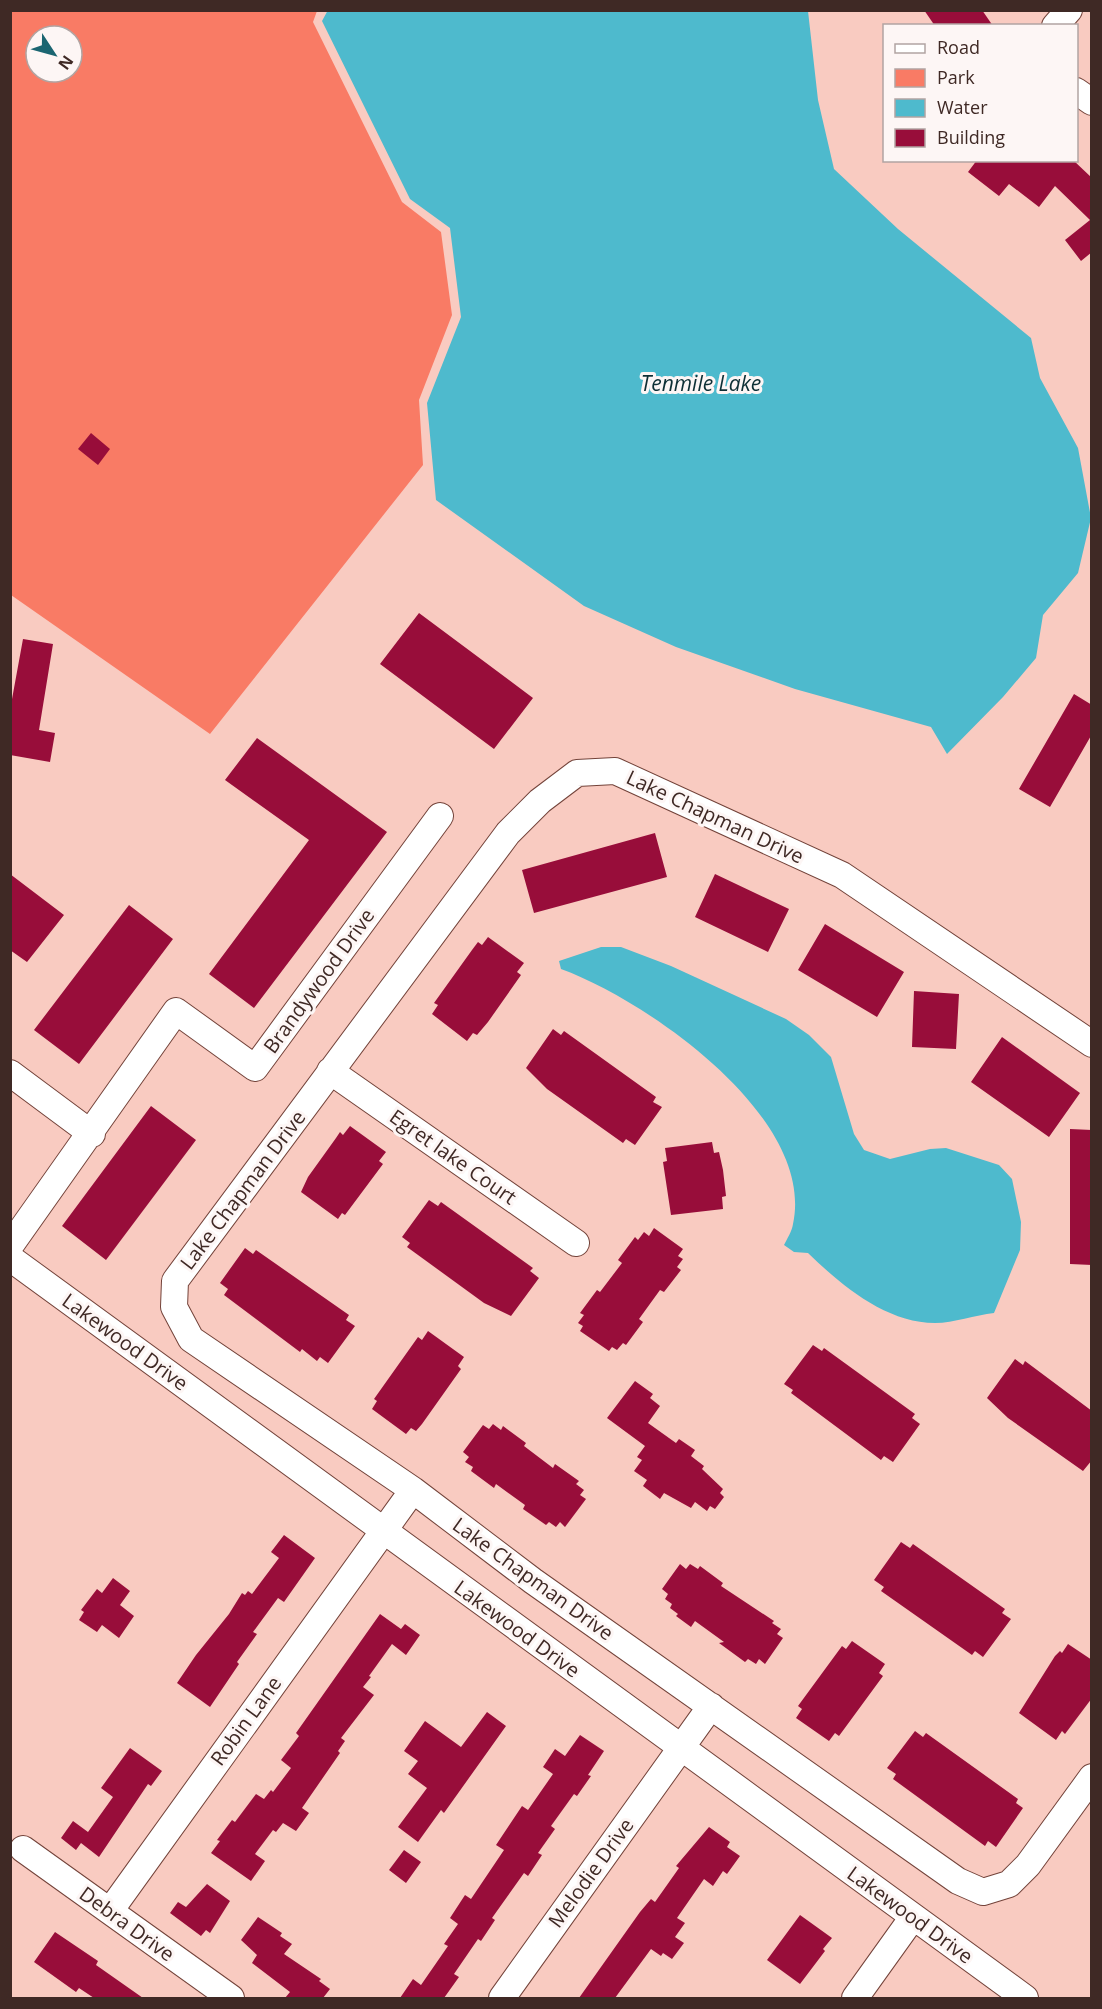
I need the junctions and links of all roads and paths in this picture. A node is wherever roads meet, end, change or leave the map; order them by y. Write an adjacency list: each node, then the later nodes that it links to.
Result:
1 (1069, 10): 2 (street)
2 (1057, 24)
3 (1078, 92): 4 (street)
4 (1092, 102)
5 (440, 816): 9 (street, Brandywood Drive)
6 (1092, 1044): 7 (street, Lake Chapman Drive)
7 (330, 1071): 10 (street, Egret lake Court); 13 (street, Lake Chapman Drive)
8 (10, 1073): 9 (street)
9 (92, 1134): 11 (street, Brandywood Drive)
10 (576, 1243)
11 (10, 1246)
12 (10, 1258): 14 (street, Lakewood Drive)
13 (413, 1490): 14 (street, Robin Lane); 15 (street, Lake Chapman Drive)
14 (382, 1531): 16 (street, Lakewood Drive); 19 (street, Robin Lane)
15 (711, 1706): 16 (street, Melodie Drive); 17 (street, Lake Chapman Drive)
16 (680, 1748): 20 (street, Lakewood Drive); 22 (street, Melodie Drive)
17 (1092, 1777)
18 (23, 1849): 19 (street, Debra Drive)
19 (110, 1911): 21 (street, Debra Drive)
20 (913, 1917): 23 (street); 24 (street, Lakewood Drive)
21 (231, 1998)
22 (502, 1998)
23 (855, 1998)
24 (1025, 1998)

